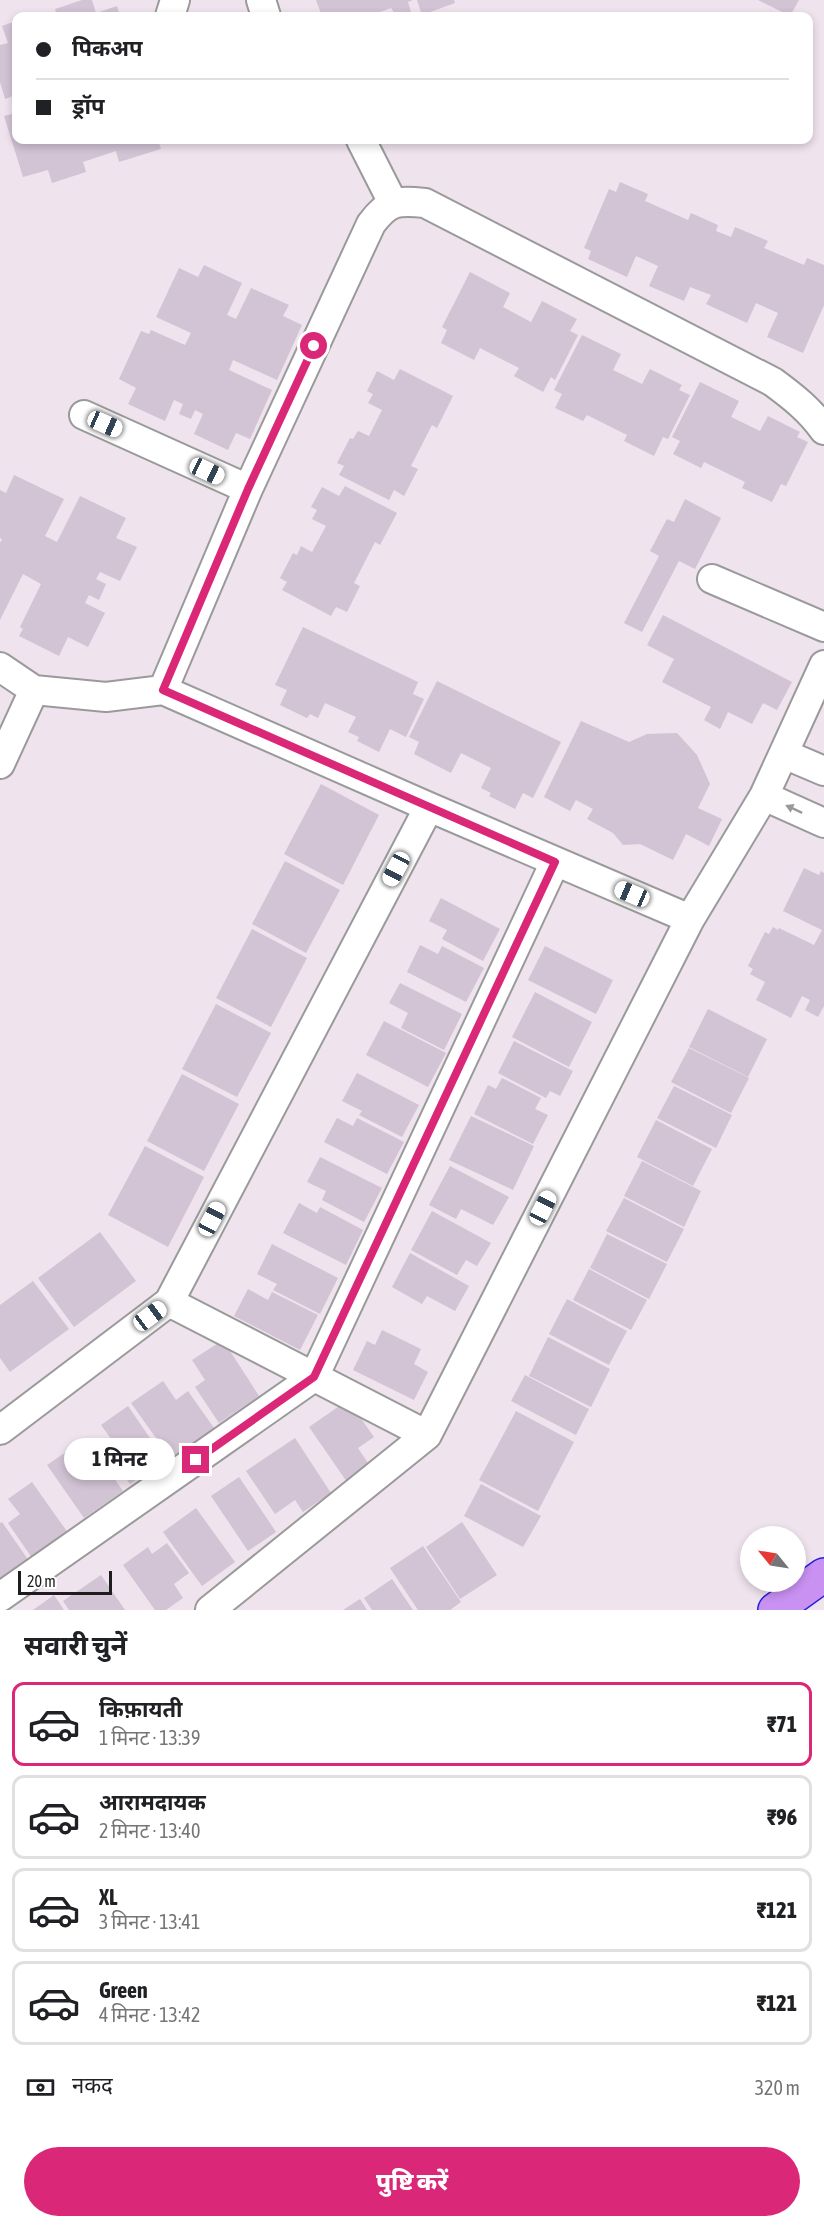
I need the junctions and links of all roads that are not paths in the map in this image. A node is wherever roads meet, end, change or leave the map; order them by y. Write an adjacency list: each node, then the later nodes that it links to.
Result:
1 (363, 144): 2 (street)
2 (393, 202): 4 (street); 5 (street)
3 (84, 415): 5 (street)
4 (824, 430)
5 (248, 489): 11 (street)
6 (712, 579): 7 (street)
7 (824, 627)
8 (824, 665): 12 (street)
9 (0, 667): 10 (street)
10 (34, 690): 11 (street); 13 (street)
11 (163, 690): 16 (street)
12 (784, 754): 14 (street); 15 (street)
13 (0, 764)
14 (824, 771)
15 (764, 796): 17 (street, one-way to 15); 19 (street)
16 (429, 807): 18 (street); 20 (street)
17 (824, 823)
18 (555, 862): 19 (street); 21 (street)
19 (690, 919): 23 (street)
20 (169, 1302): 21 (street); 22 (street)
21 (314, 1377): 23 (street); 25 (street)
22 (0, 1430)
23 (427, 1435): 26 (street)
24 (824, 1575): 27 (highway)
25 (0, 1597)
26 (210, 1610)
27 (775, 1610)

